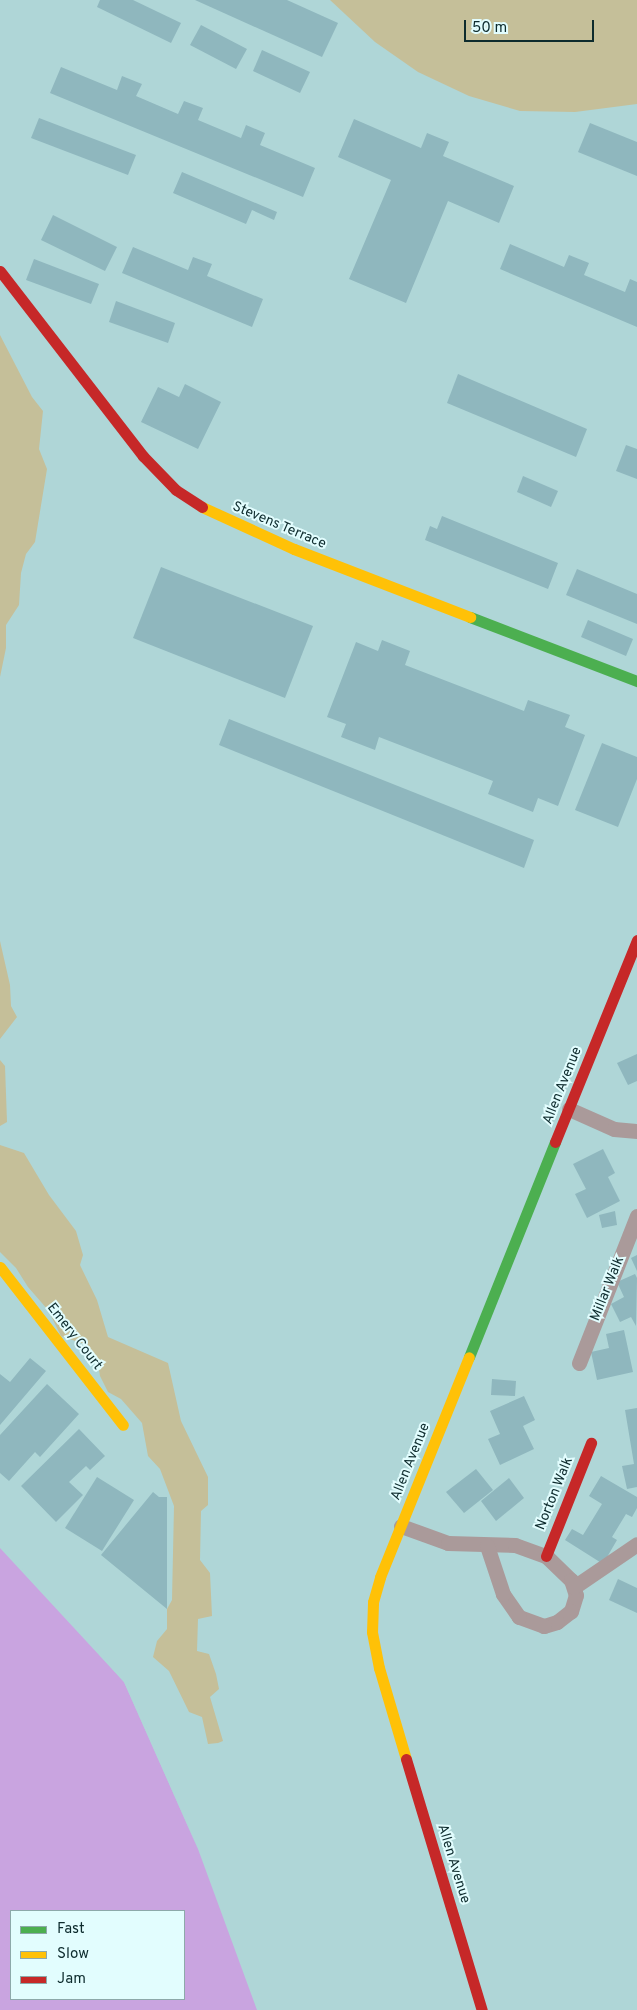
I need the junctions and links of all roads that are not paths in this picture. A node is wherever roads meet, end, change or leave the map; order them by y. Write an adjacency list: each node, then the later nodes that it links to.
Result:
1 (0, 271): 2 (street, Stevens Terrace)
2 (637, 681)
3 (637, 940): 4 (street, Allen Avenue)
4 (570, 1109): 5 (street); 11 (street, Allen Avenue)
5 (637, 1132)
6 (637, 1216): 8 (street, Millar Walk)
7 (0, 1267): 9 (street, Emery Court)
8 (579, 1363)
9 (123, 1425)
10 (591, 1443): 14 (street, Norton Walk)
11 (401, 1526): 13 (street); 16 (street, Allen Avenue)
12 (637, 1544): 15 (street)
13 (488, 1546): 14 (street); 15 (street)
14 (546, 1556): 15 (street)
15 (574, 1587)
16 (482, 2010)

